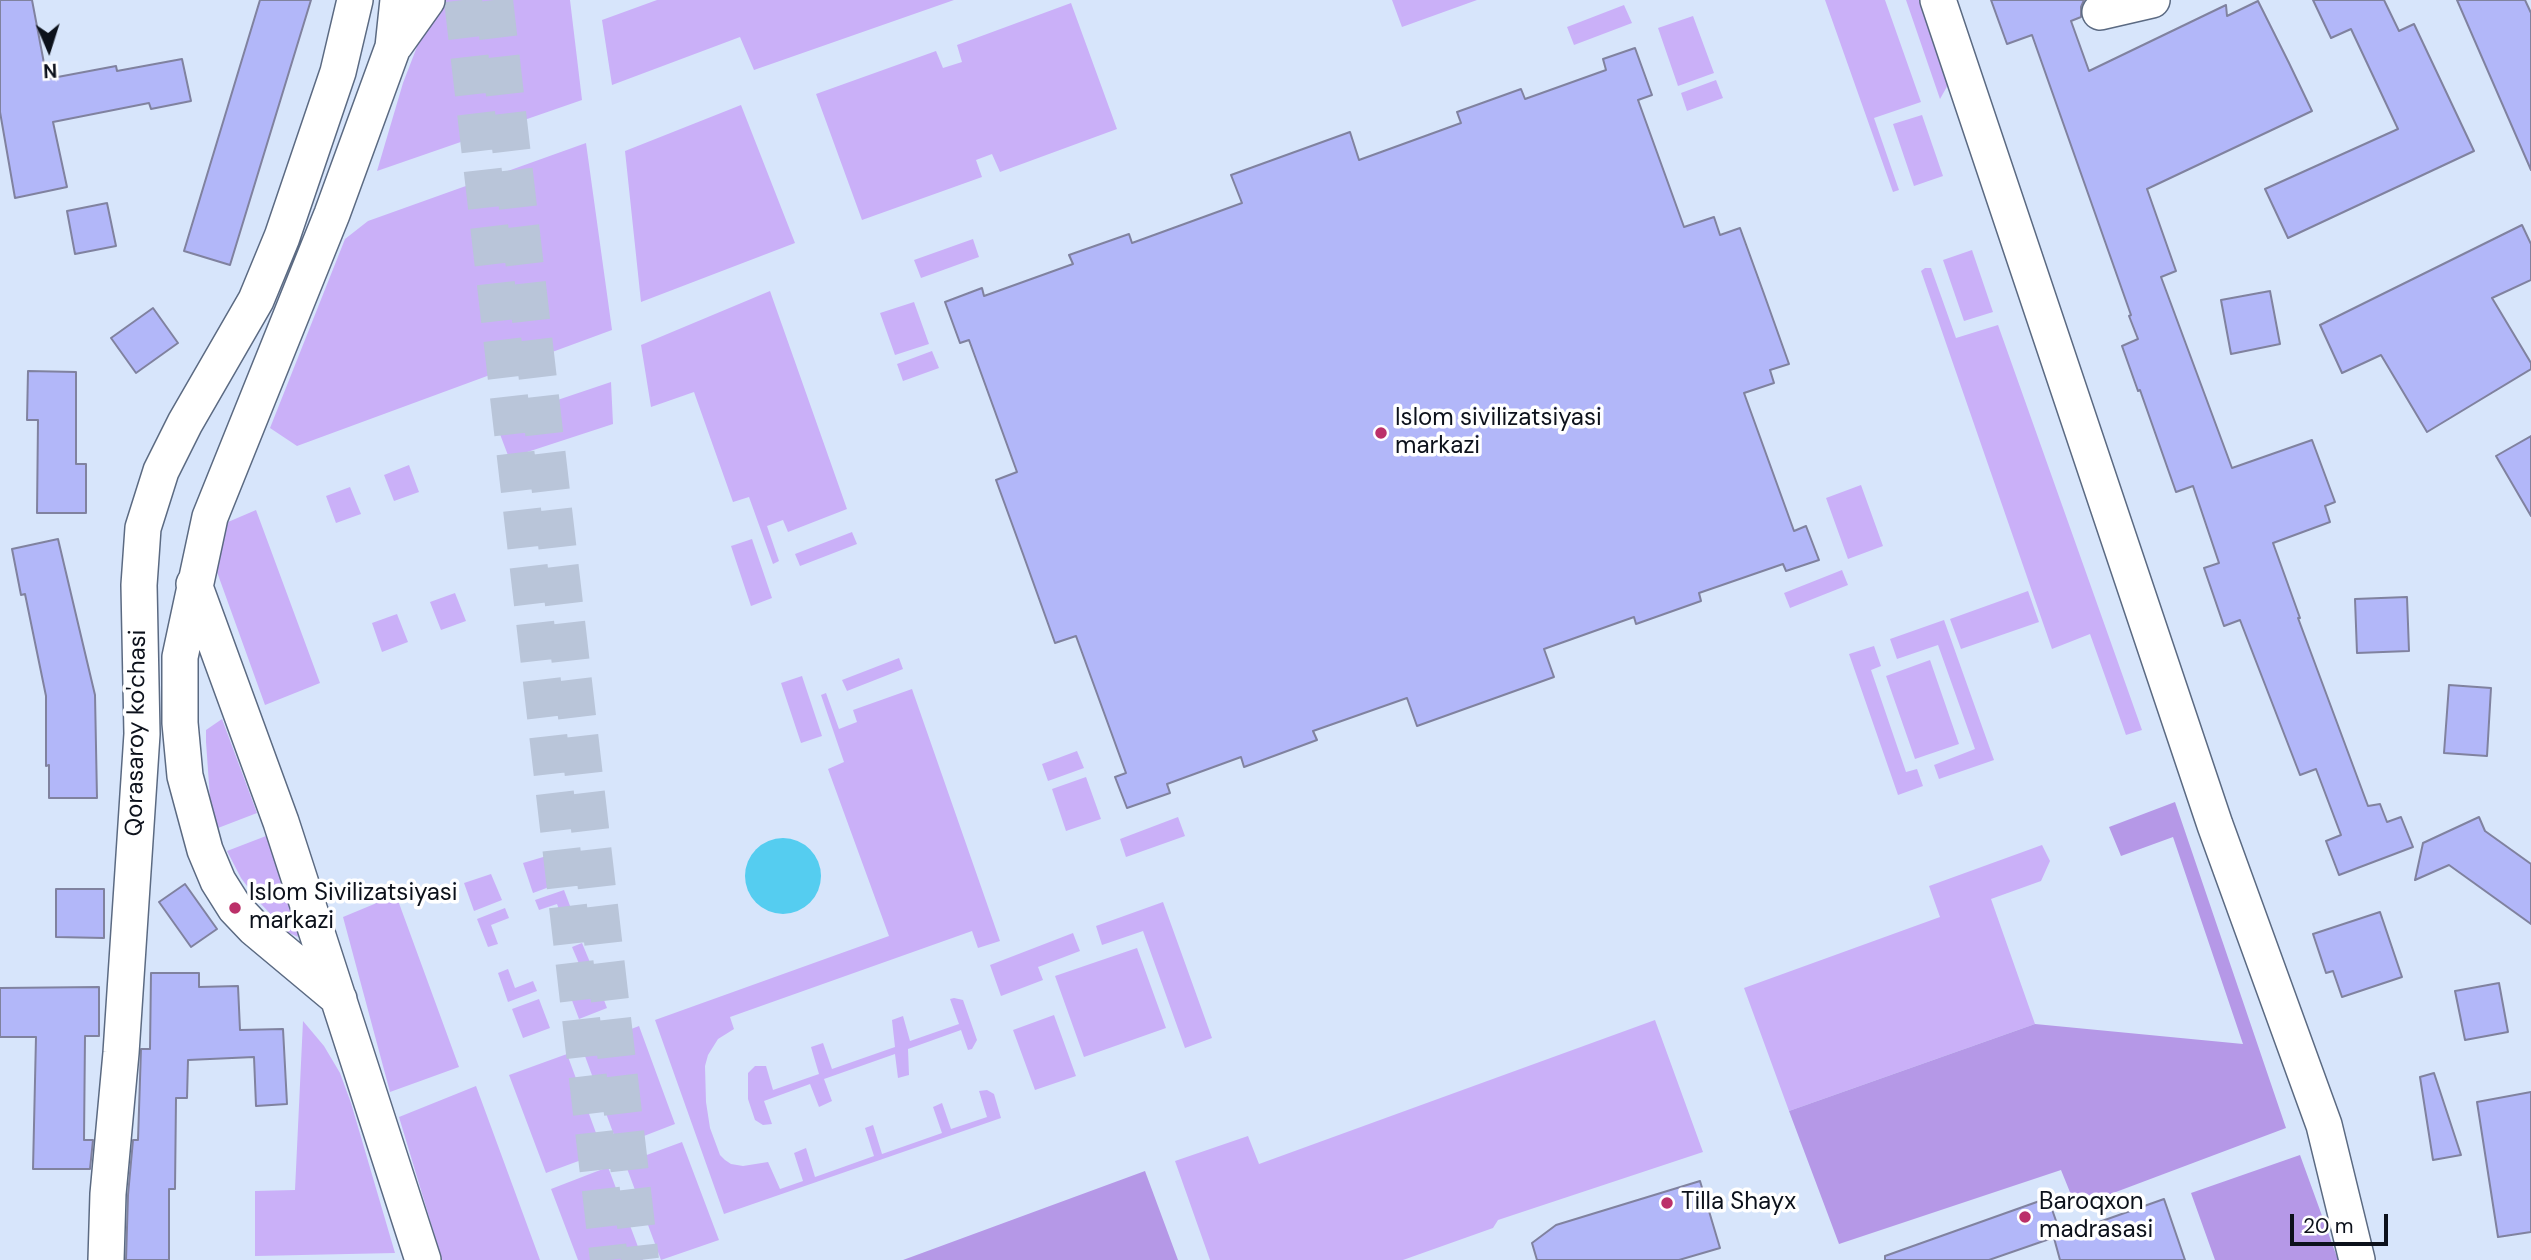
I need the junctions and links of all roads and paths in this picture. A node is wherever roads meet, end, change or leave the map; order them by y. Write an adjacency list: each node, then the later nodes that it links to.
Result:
1 (355, 0): 10 (street, Qorasaroy ko'chasi)
2 (398, 0): 7 (street)
3 (426, 0): 7 (street)
4 (1938, 0): 12 (street)
5 (2152, 0): 6 (street)
6 (2100, 12)
7 (393, 47): 8 (street)
8 (194, 584): 9 (street); 9 (street)
9 (339, 999): 11 (street)
10 (106, 1260)
11 (423, 1260)
12 (2357, 1260)

